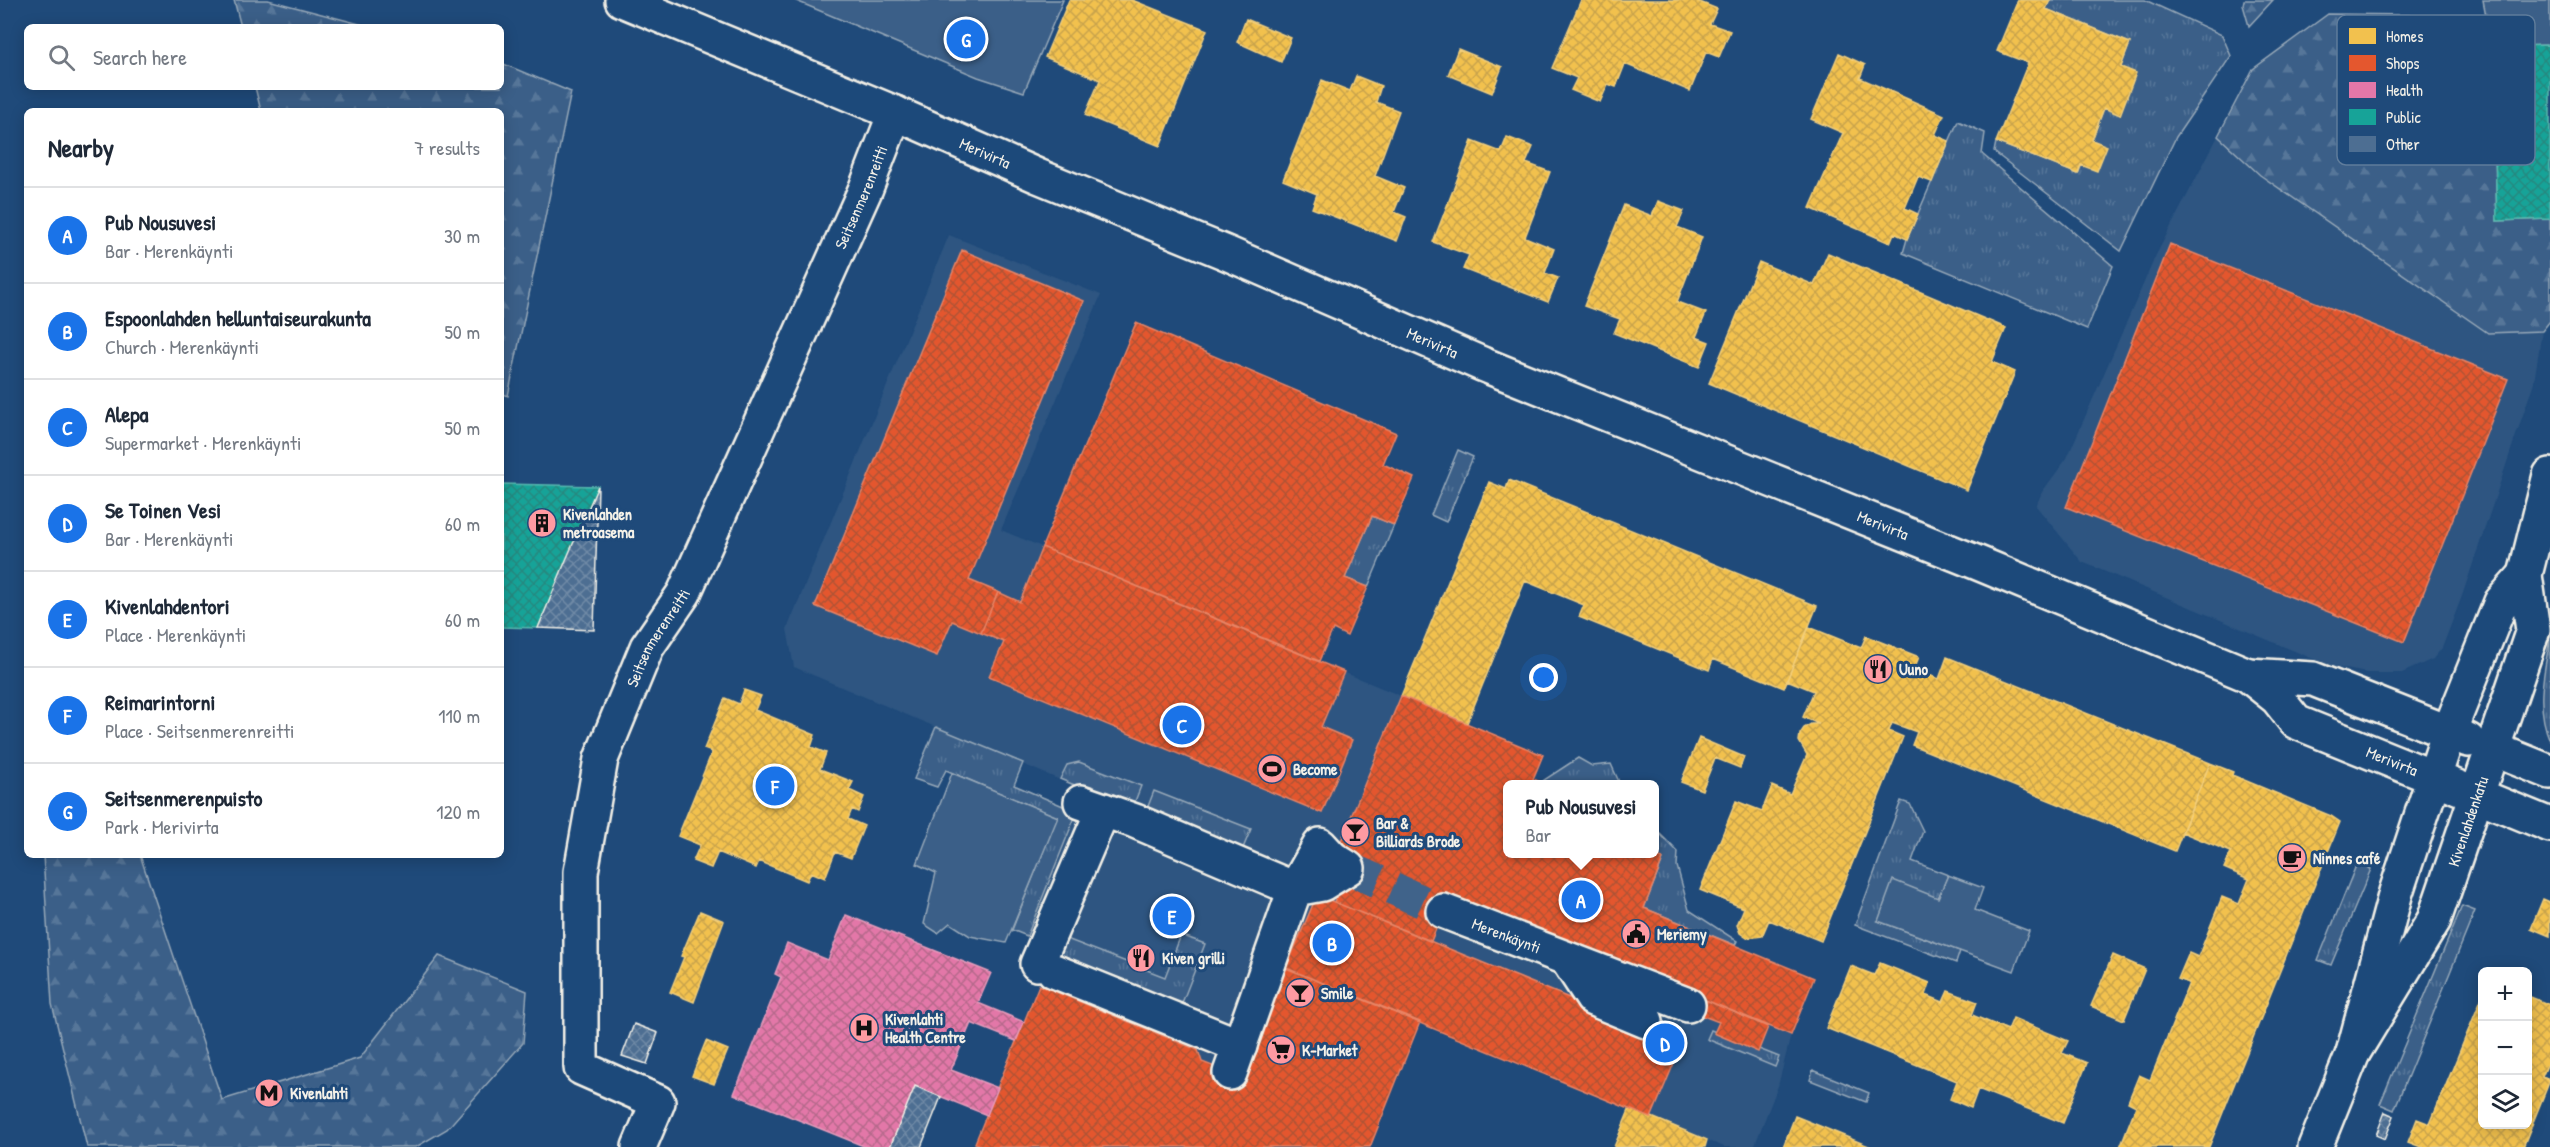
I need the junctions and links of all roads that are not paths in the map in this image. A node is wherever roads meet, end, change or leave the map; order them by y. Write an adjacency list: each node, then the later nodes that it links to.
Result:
1 (622, 0): 2 (street, Merivirta)
2 (895, 113): 5 (street, Merivirta); 18 (street, Seitsenmerenreitti)
3 (2550, 475): 4 (street, Kivenlahdenkatu)
4 (2525, 575): 6 (street, Kivenlahdenkatu); 7 (street, Kivenlahdenkatu)
5 (2248, 675): 6 (street, Merivirta); 9 (street, Merivirta)
6 (2449, 732): 7 (street, Merivirta); 9 (street, Kivenlahdenkatu)
7 (2493, 749): 8 (street, Merivirta); 10 (street, Kivenlahdenkatu)
8 (2550, 772)
9 (2434, 778): 10 (street, Merivirta); 17 (street, Kivenlahdenkatu)
10 (2477, 795): 11 (street, Merivirta); 17 (street, Kivenlahdenkatu)
11 (2550, 825)
12 (1295, 889): 12 (street); 12 (street)
13 (1443, 911): 14 (street, Merenkäynti)
14 (1568, 961): 15 (street, Merenkäynti); 16 (street)
15 (1688, 1005)
16 (1646, 1021)
17 (2353, 1053): 19 (street, Kivenlahdenkatu)
18 (639, 1147)
19 (2315, 1147)

